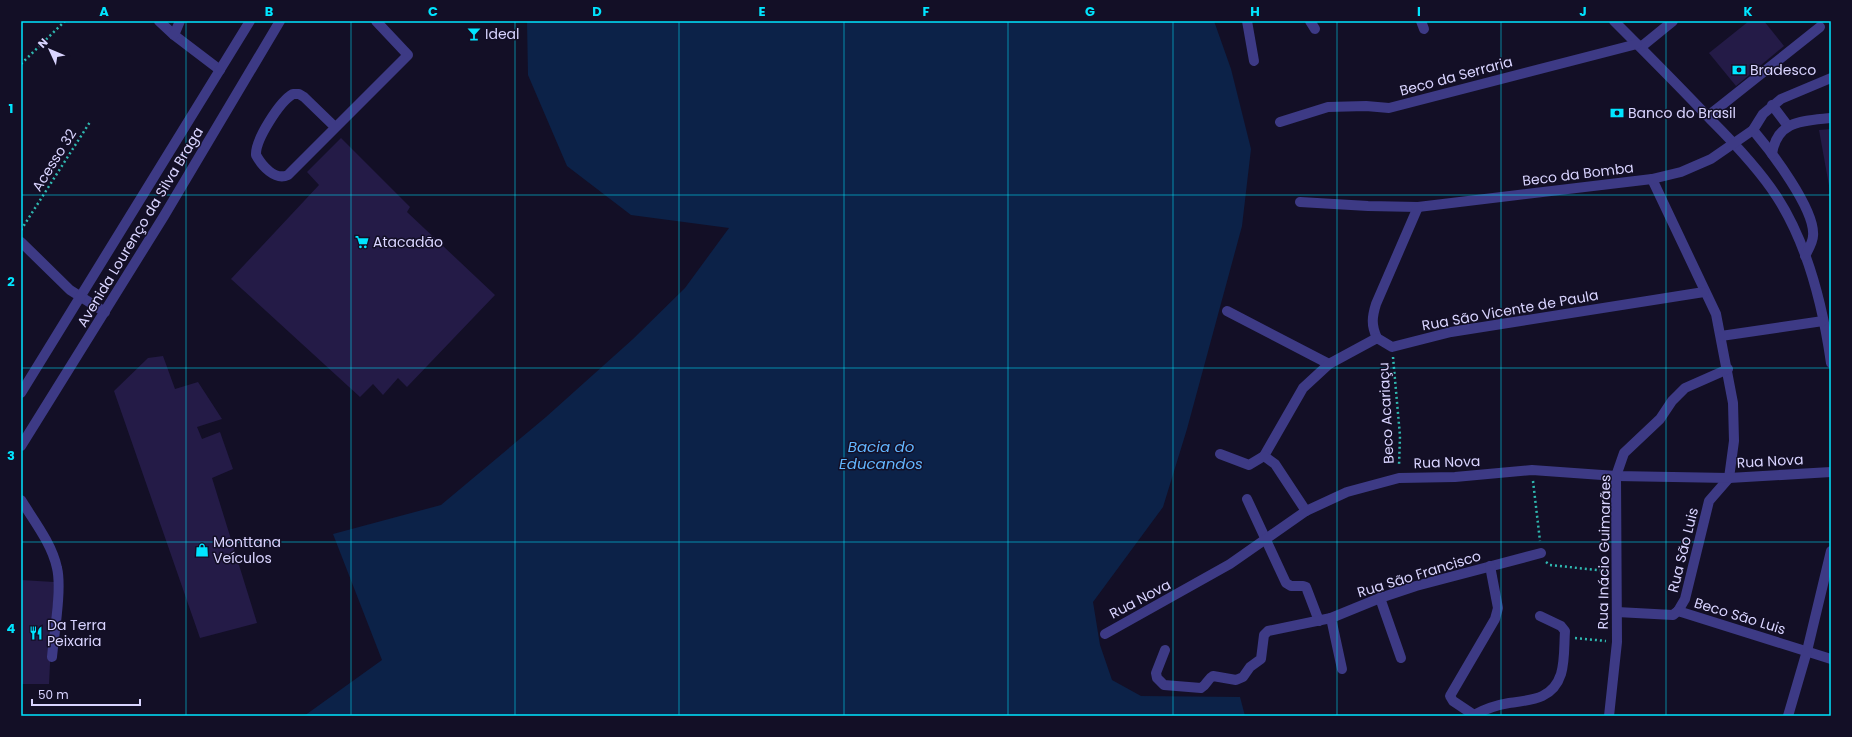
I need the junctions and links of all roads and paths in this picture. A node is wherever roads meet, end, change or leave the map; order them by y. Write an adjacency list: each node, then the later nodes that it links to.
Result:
1 (65, 21): 14 (path)
2 (159, 21): 11 (street)
3 (180, 21): 11 (street)
4 (250, 21): 15 (street, Avenida Lourenço da Silva Braga)
5 (280, 21): 36 (street, Avenida Lourenço da Silva Braga)
6 (376, 21): 23 (street)
7 (1247, 21): 13 (street)
8 (1614, 21): 12 (street)
9 (1673, 21): 12 (street)
10 (1820, 27): 18 (street)
11 (174, 36): 15 (street)
12 (1639, 45): 18 (street); 21 (street, Beco da Serraria)
13 (1254, 61)
14 (21, 64)
15 (220, 70): 34 (street, Avenida Lourenço da Silva Braga)
16 (1831, 78): 17 (street)
17 (1772, 105): 22 (street); 24 (street)
18 (1708, 116): 25 (street)
19 (1831, 118): 22 (street)
20 (90, 122): 30 (path, Acesso 32)
21 (1280, 122)
22 (1788, 126): 26 (street)
23 (335, 127): 23 (street)
24 (1754, 130): 25 (street, Beco da Bomba); 26 (street)
25 (1734, 144): 27 (street, Beco da Bomba); 32 (street)
26 (1772, 154): 32 (street)
27 (1652, 179): 29 (street, Beco da Bomba); 33 (street)
28 (1300, 202): 29 (street, Beco da Bomba)
29 (1418, 207): 39 (street)
30 (21, 230)
31 (21, 242): 34 (street)
32 (1805, 256): 37 (street)
33 (1704, 292): 38 (street); 40 (street, Rua São Vicente de Paula)
34 (81, 298): 36 (street); 44 (street, Avenida Lourenço da Silva Braga)
35 (1226, 311): 42 (street)
36 (104, 312): 45 (street, Avenida Lourenço da Silva Braga)
37 (1823, 321): 38 (street); 41 (street)
38 (1721, 336): 43 (street)
39 (1377, 338): 40 (street); 42 (street)
40 (1392, 347): 51 (path, Beco Acariaçu)
41 (1831, 357)
42 (1329, 364): 47 (street)
43 (1728, 369): 50 (street, Rua Inácio Guimarães); 52 (street)
44 (21, 393)
45 (21, 446)
46 (1220, 454): 47 (street)
47 (1264, 456): 55 (street)
48 (1532, 470): 50 (street, Rua Nova); 51 (street, Rua Nova); 58 (path)
49 (1831, 472): 52 (street, Rua Nova)
50 (1616, 476): 52 (street, Rua Nova); 60 (street, Rua Inácio Guimarães)
51 (1399, 478): 55 (street, Rua Nova)
52 (1729, 478): 62 (street, Rua São Luis)
53 (1247, 499): 56 (street)
54 (21, 500): 72 (street)
55 (1306, 511): 56 (street, Rua Nova)
56 (1267, 539): 66 (street); 67 (street, Rua Nova)
57 (1831, 551): 71 (street)
58 (1541, 553): 59 (street, Rua São Francisco); 60 (path)
59 (1490, 566): 61 (street, Rua São Francisco); 76 (street)
60 (1617, 572): 63 (street, Rua Inácio Guimarães)
61 (1380, 598): 65 (street, Rua São Francisco); 73 (street)
62 (1678, 611): 63 (street, Beco São Luis); 71 (street, Beco São Luis)
63 (1617, 612): 77 (street, Rua Inácio Guimarães)
64 (1540, 616): 68 (street)
65 (1331, 618): 66 (street, Rua São Francisco); 75 (street)
66 (1319, 621): 70 (street, Rua São Francisco)
67 (1104, 634)
68 (1565, 637): 69 (path); 76 (street)
69 (1596, 640)
70 (1165, 650)
71 (1807, 651): 74 (street, Beco São Luis); 78 (street)
72 (52, 657)
73 (1401, 658)
74 (1831, 659)
75 (1342, 669)
76 (1474, 715)
77 (1609, 716)
78 (1788, 716)

